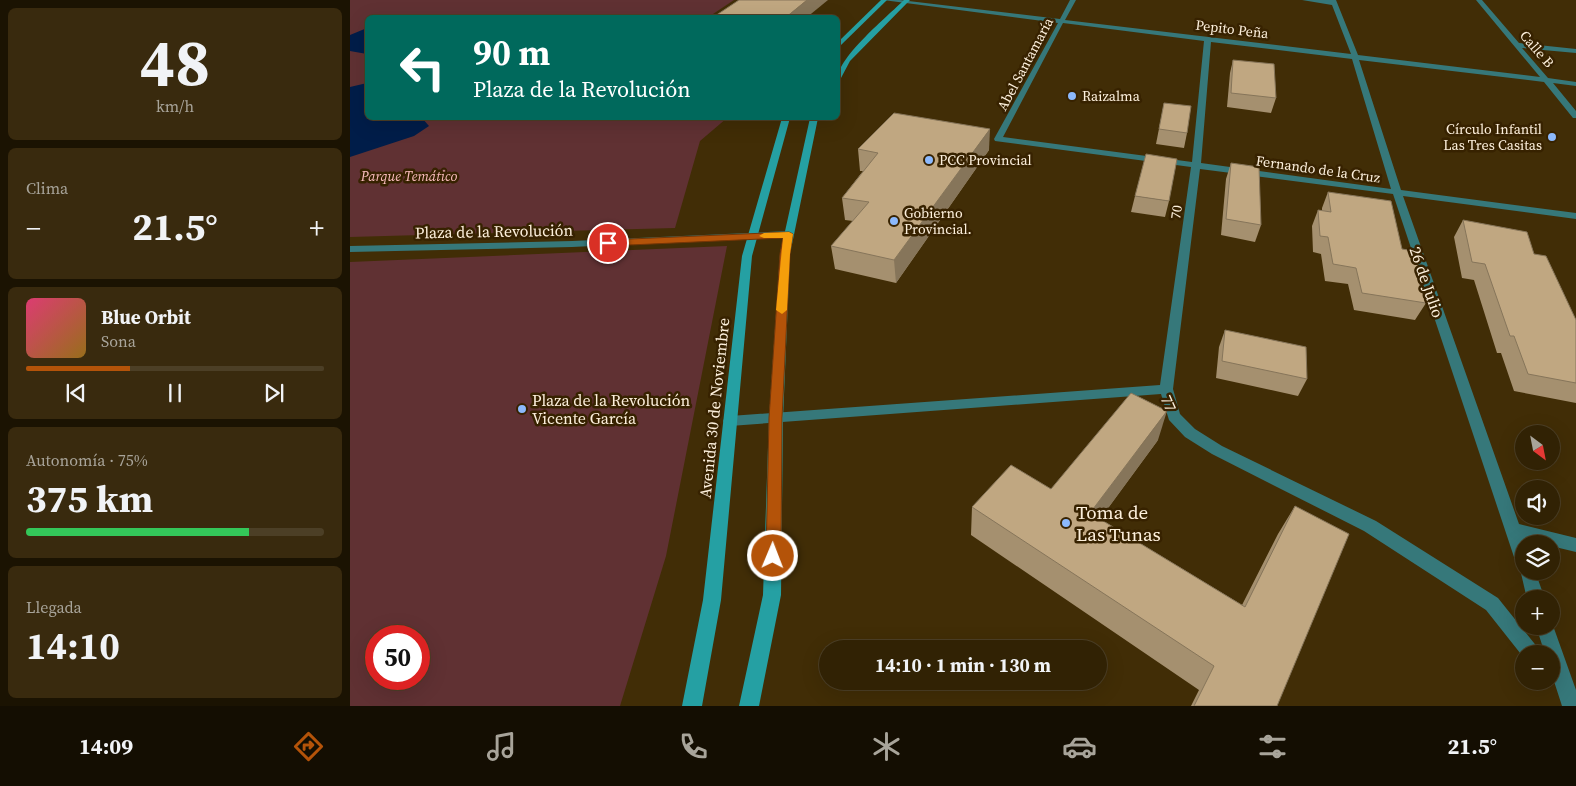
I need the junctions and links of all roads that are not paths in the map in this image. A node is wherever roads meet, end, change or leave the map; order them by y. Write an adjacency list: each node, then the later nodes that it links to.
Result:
1 (885, 0): 5 (street, Pepito Peña); 9 (main road)
2 (1072, 0): 7 (street, Abel Santamaría)
3 (1305, 0): 6 (street)
4 (1478, 0): 10 (street, Calle B)
5 (906, 1): 7 (street, Pepito Peña); 13 (main road)
6 (1334, 1): 12 (street, 26 de Julio)
7 (1062, 21): 8 (street, Pepito Peña); 19 (street, Abel Santamaría)
8 (1208, 38): 12 (street, Pepito Peña); 20 (street, 70)
9 (840, 43)
10 (1517, 45): 11 (street); 14 (street, Calle B)
11 (1576, 51)
12 (1355, 57): 14 (street, Pepito Peña); 21 (street, 26 de Julio)
13 (840, 72)
14 (1548, 80): 15 (street, Pepito Peña); 16 (street, Calle B)
15 (1576, 84)
16 (1576, 116)
17 (785, 120): 24 (main road, Avenida 30 de Noviembre)
18 (814, 120): 23 (main road)
19 (998, 139): 20 (street, Fernando de la Cruz)
20 (1196, 166): 21 (street, Fernando de la Cruz); 26 (street, 70)
21 (1397, 193): 22 (street, Fernando de la Cruz); 29 (street, 26 de Julio)
22 (1576, 216)
23 (789, 234): 24 (street, Plaza de la Revolución); 27 (main road)
24 (753, 236): 25 (street, Plaza de la Revolución); 28 (main road, Avenida 30 de Noviembre)
25 (350, 250)
26 (1166, 389): 27 (street, 77); 33 (street, 77)
27 (776, 418): 28 (street, 77); 37 (main road)
28 (730, 421): 36 (main road, Avenida 30 de Noviembre)
29 (1513, 530): 30 (street, 26 de Julio); 31 (street)
30 (1515, 536)
31 (1576, 545)
32 (1548, 635): 35 (street)
33 (1525, 645)
34 (1560, 689): 35 (street)
35 (1570, 702)
36 (692, 706)
37 (750, 706)

